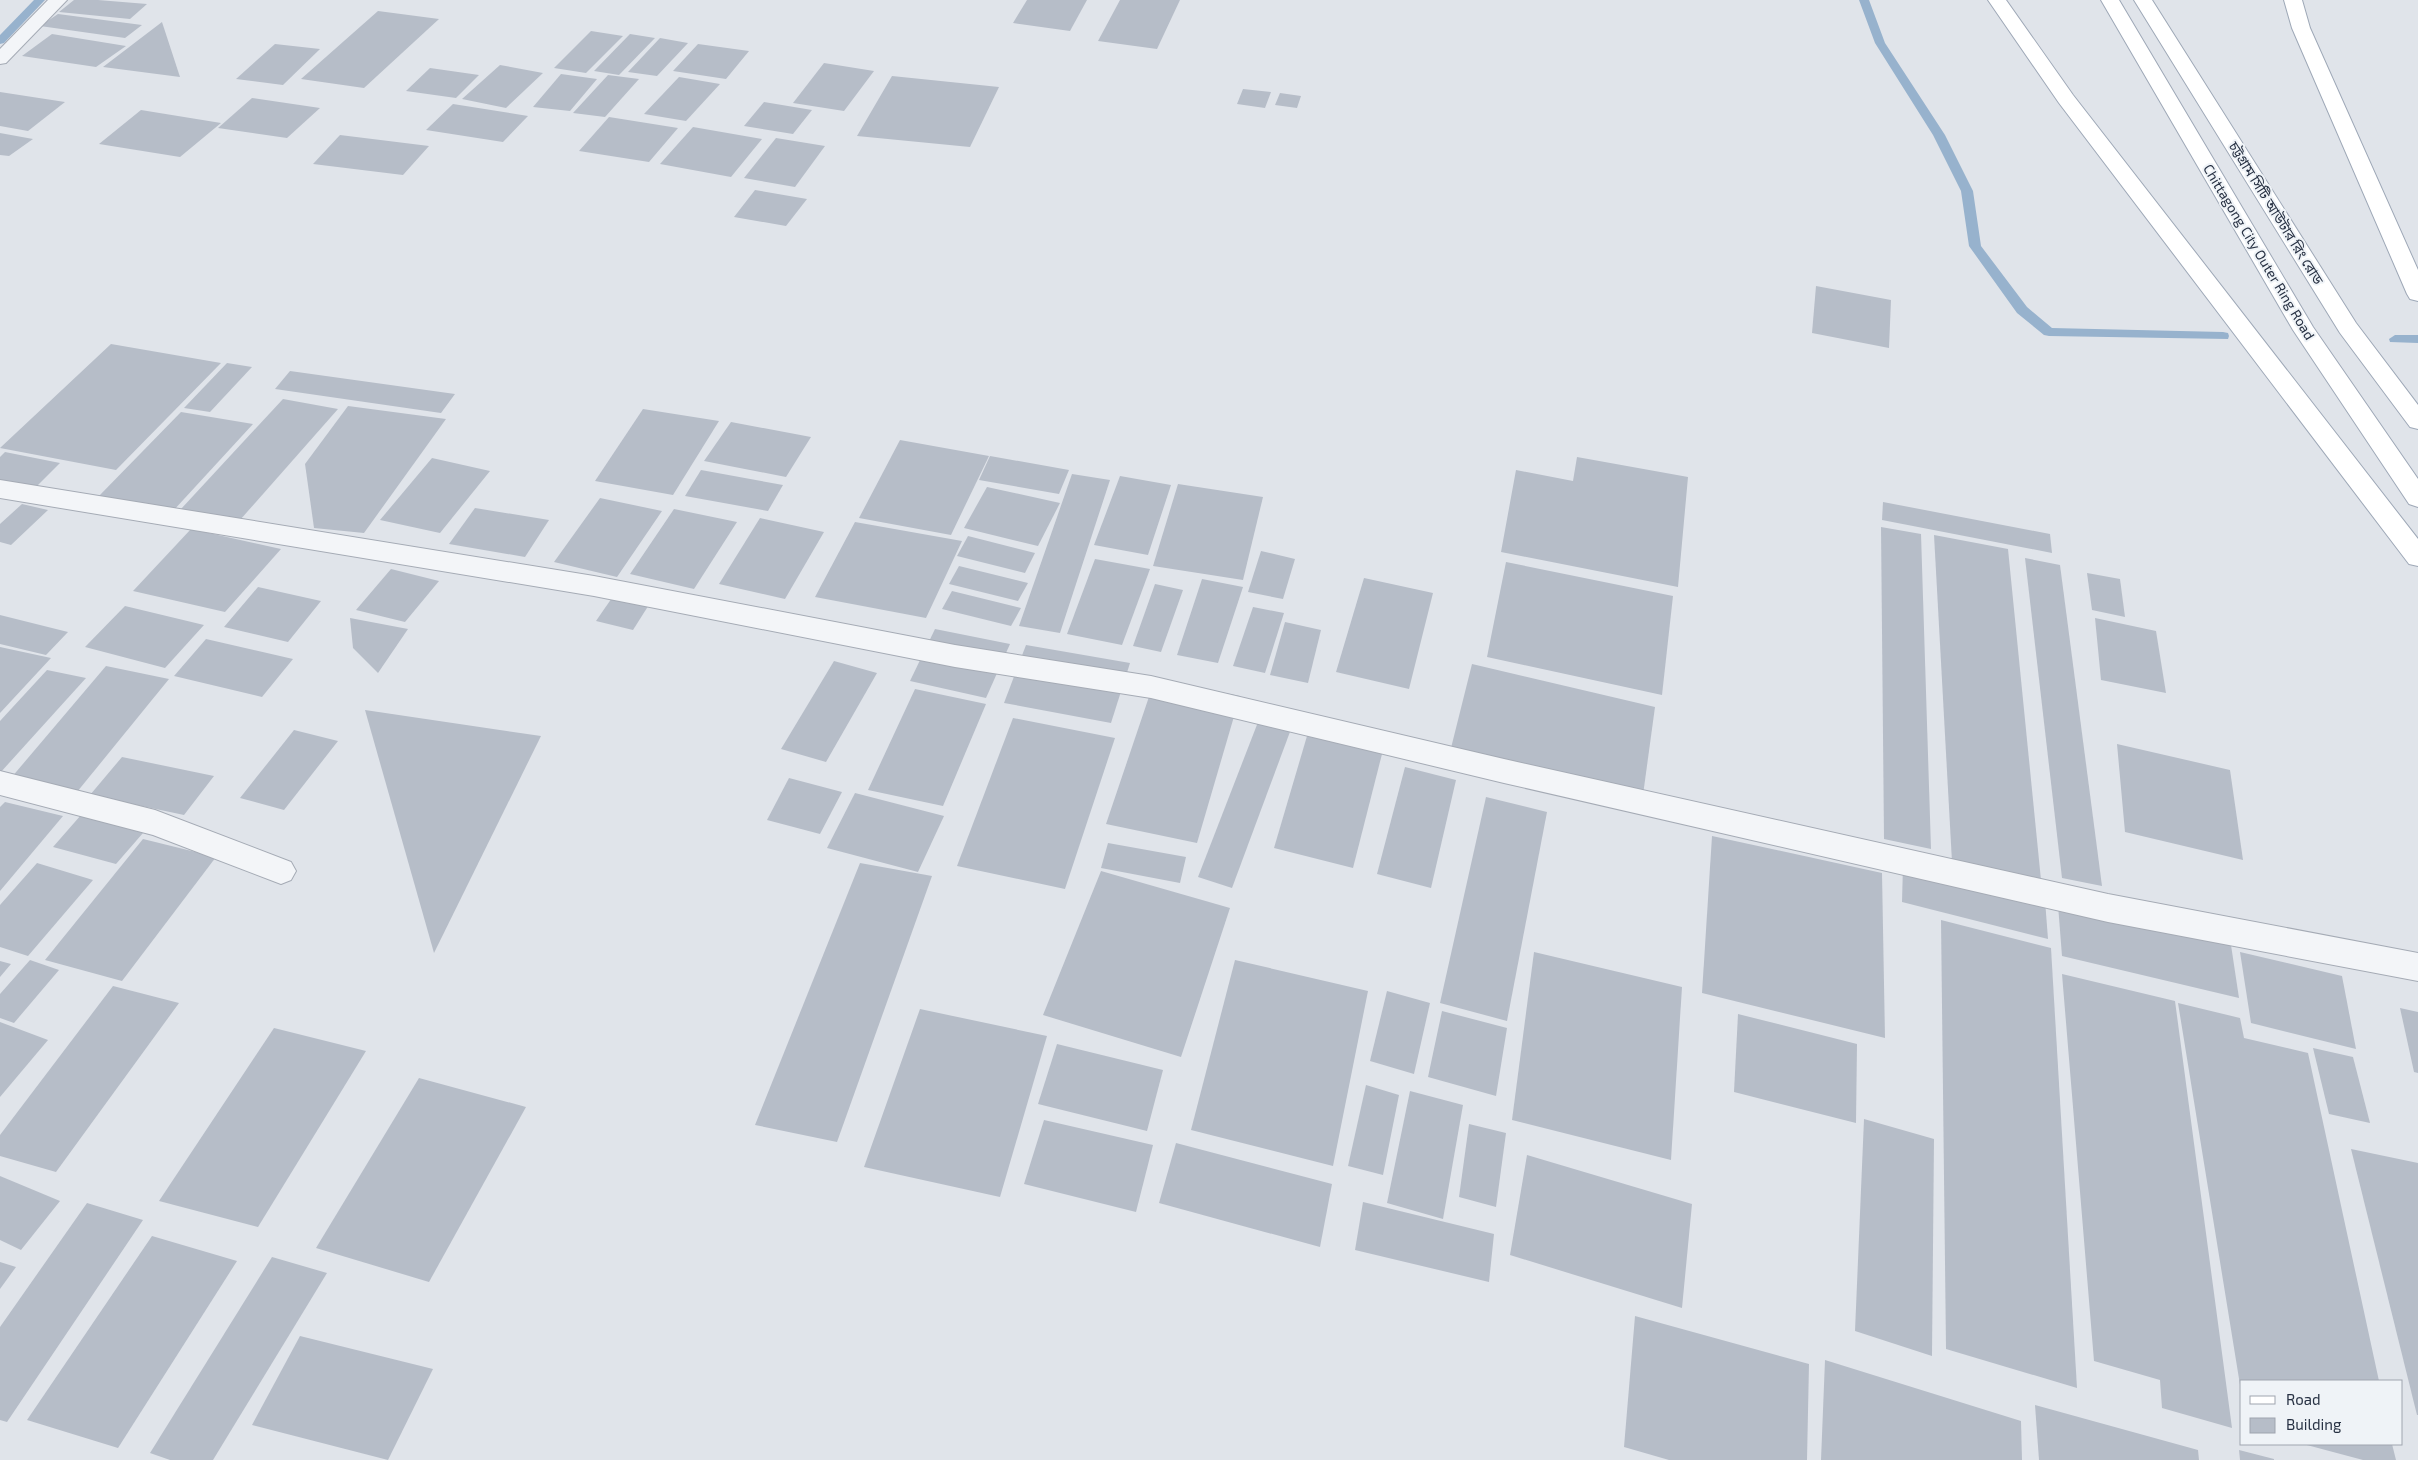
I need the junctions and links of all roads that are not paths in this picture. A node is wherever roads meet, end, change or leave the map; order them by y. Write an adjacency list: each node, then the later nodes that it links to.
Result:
1 (58, 0): 6 (street)
2 (1997, 0): 11 (main road)
3 (2110, 0): 10 (main road, Chittagong City Outer Ring Road)
4 (2143, 0): 8 (main road, চট্টগ্রাম সিটি আউটার রিং রোড)
5 (2293, 0): 7 (main road)
6 (0, 59)
7 (2418, 294)
8 (2418, 421)
9 (0, 489): 14 (street)
10 (2418, 498)
11 (2418, 556)
12 (0, 783): 13 (street)
13 (281, 872)
14 (2418, 967)

